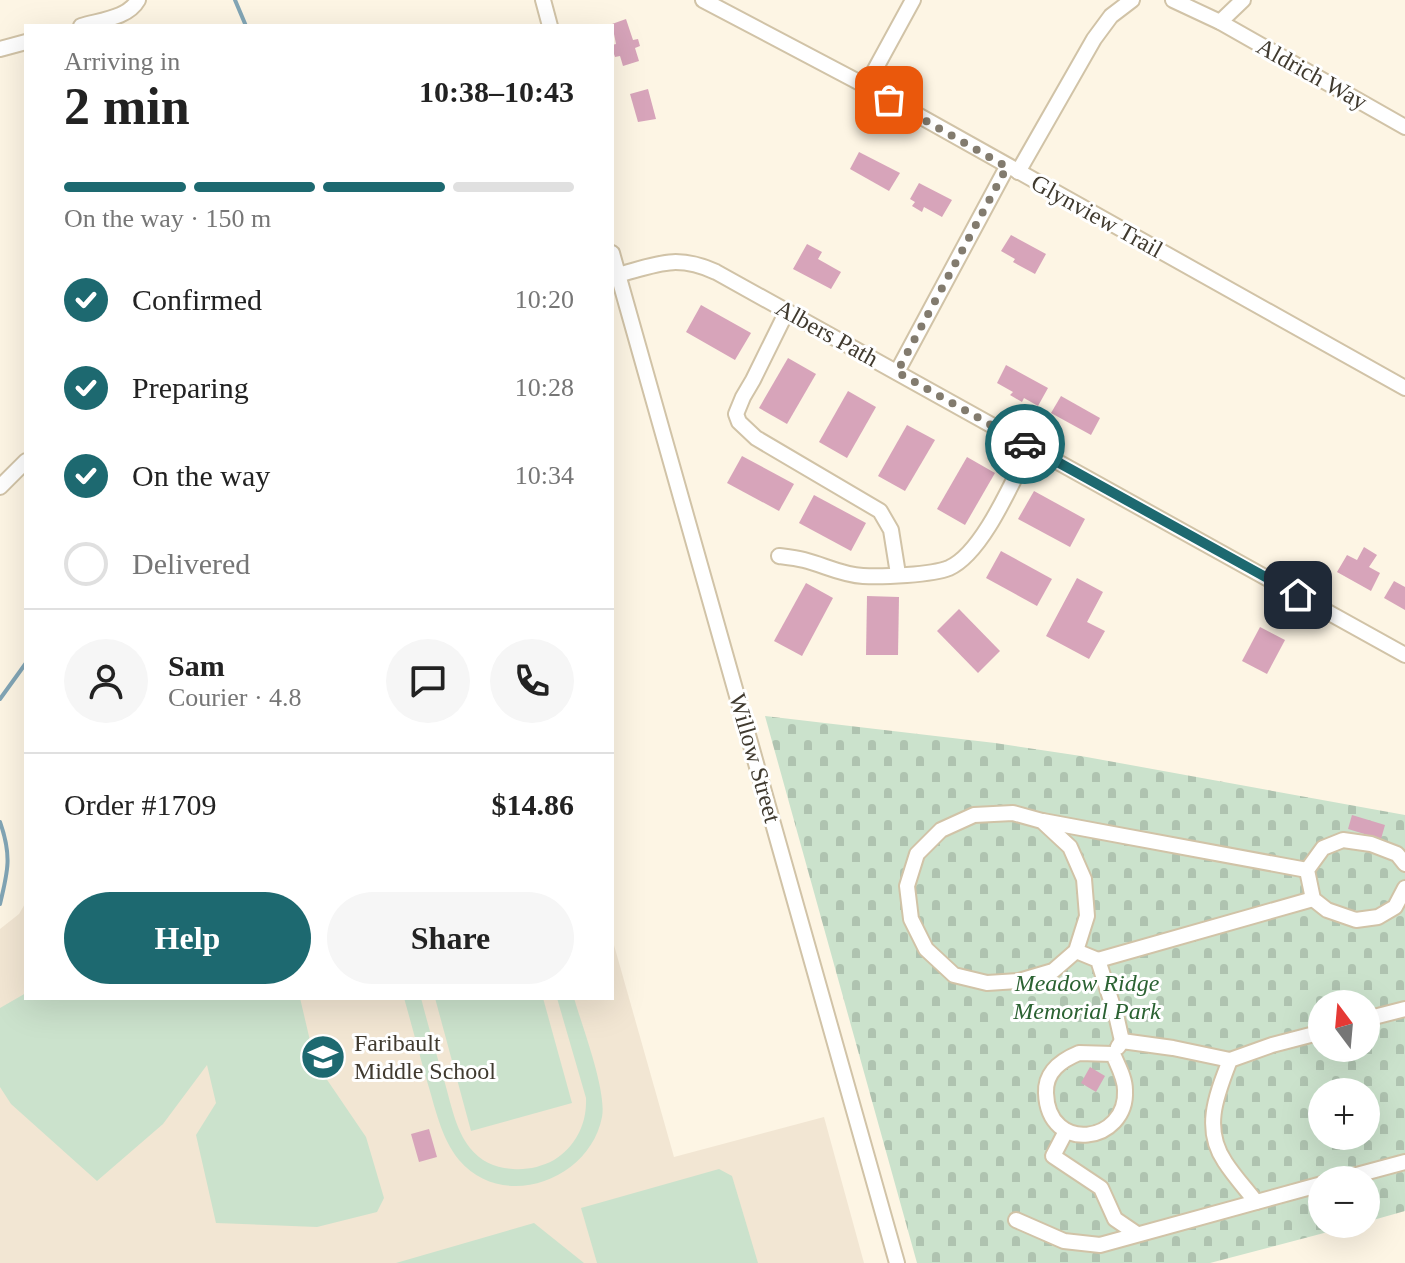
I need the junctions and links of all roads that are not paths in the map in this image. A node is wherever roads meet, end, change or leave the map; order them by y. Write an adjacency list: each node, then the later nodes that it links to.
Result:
1 (138, 0): 9 (street)
2 (543, 0): 10 (street)
3 (703, 0): 13 (street, Glynview Trail)
4 (913, 0): 13 (street)
5 (1132, 0): 15 (street)
6 (1173, 0): 8 (street, Aldrich Way)
7 (1243, 0): 8 (street)
8 (1220, 22): 14 (street, Aldrich Way)
9 (92, 24)
10 (549, 24)
11 (24, 43): 12 (street)
12 (0, 49)
13 (866, 86): 15 (street, Glynview Trail)
14 (1405, 127)
15 (1013, 169): 19 (street); 20 (street, Glynview Trail)
16 (614, 260): 17 (street, Willow Street)
17 (618, 275): 18 (street, Albers Path); 48 (street, Willow Street)
18 (787, 311): 19 (street, Albers Path); 25 (street)
19 (897, 372): 21 (street, Albers Path)
20 (1405, 388)
21 (1030, 447): 25 (street); 26 (street, Albers Path)
22 (24, 463): 23 (street)
23 (0, 487)
24 (779, 556): 25 (street)
25 (898, 574)
26 (1405, 655)
27 (1042, 821): 29 (street); 32 (street); 32 (street)
28 (1405, 864): 29 (street)
29 (1307, 870): 31 (street)
30 (1405, 888): 31 (street)
31 (1313, 899): 33 (street)
32 (1076, 951): 33 (street)
33 (1098, 960): 37 (street)
34 (1405, 1009): 35 (street)
35 (1380, 1015)
36 (1308, 1036): 38 (street)
37 (1117, 1048): 38 (street); 39 (street); 39 (street)
38 (1230, 1060): 43 (street)
39 (1066, 1131): 44 (street)
40 (1405, 1162): 41 (street)
41 (1380, 1169)
42 (1308, 1188): 43 (street)
43 (1256, 1202): 46 (street)
44 (1115, 1219): 46 (street); 47 (street)
45 (1016, 1220): 47 (street)
46 (1137, 1234): 47 (street)
47 (1100, 1245)
48 (897, 1263)

